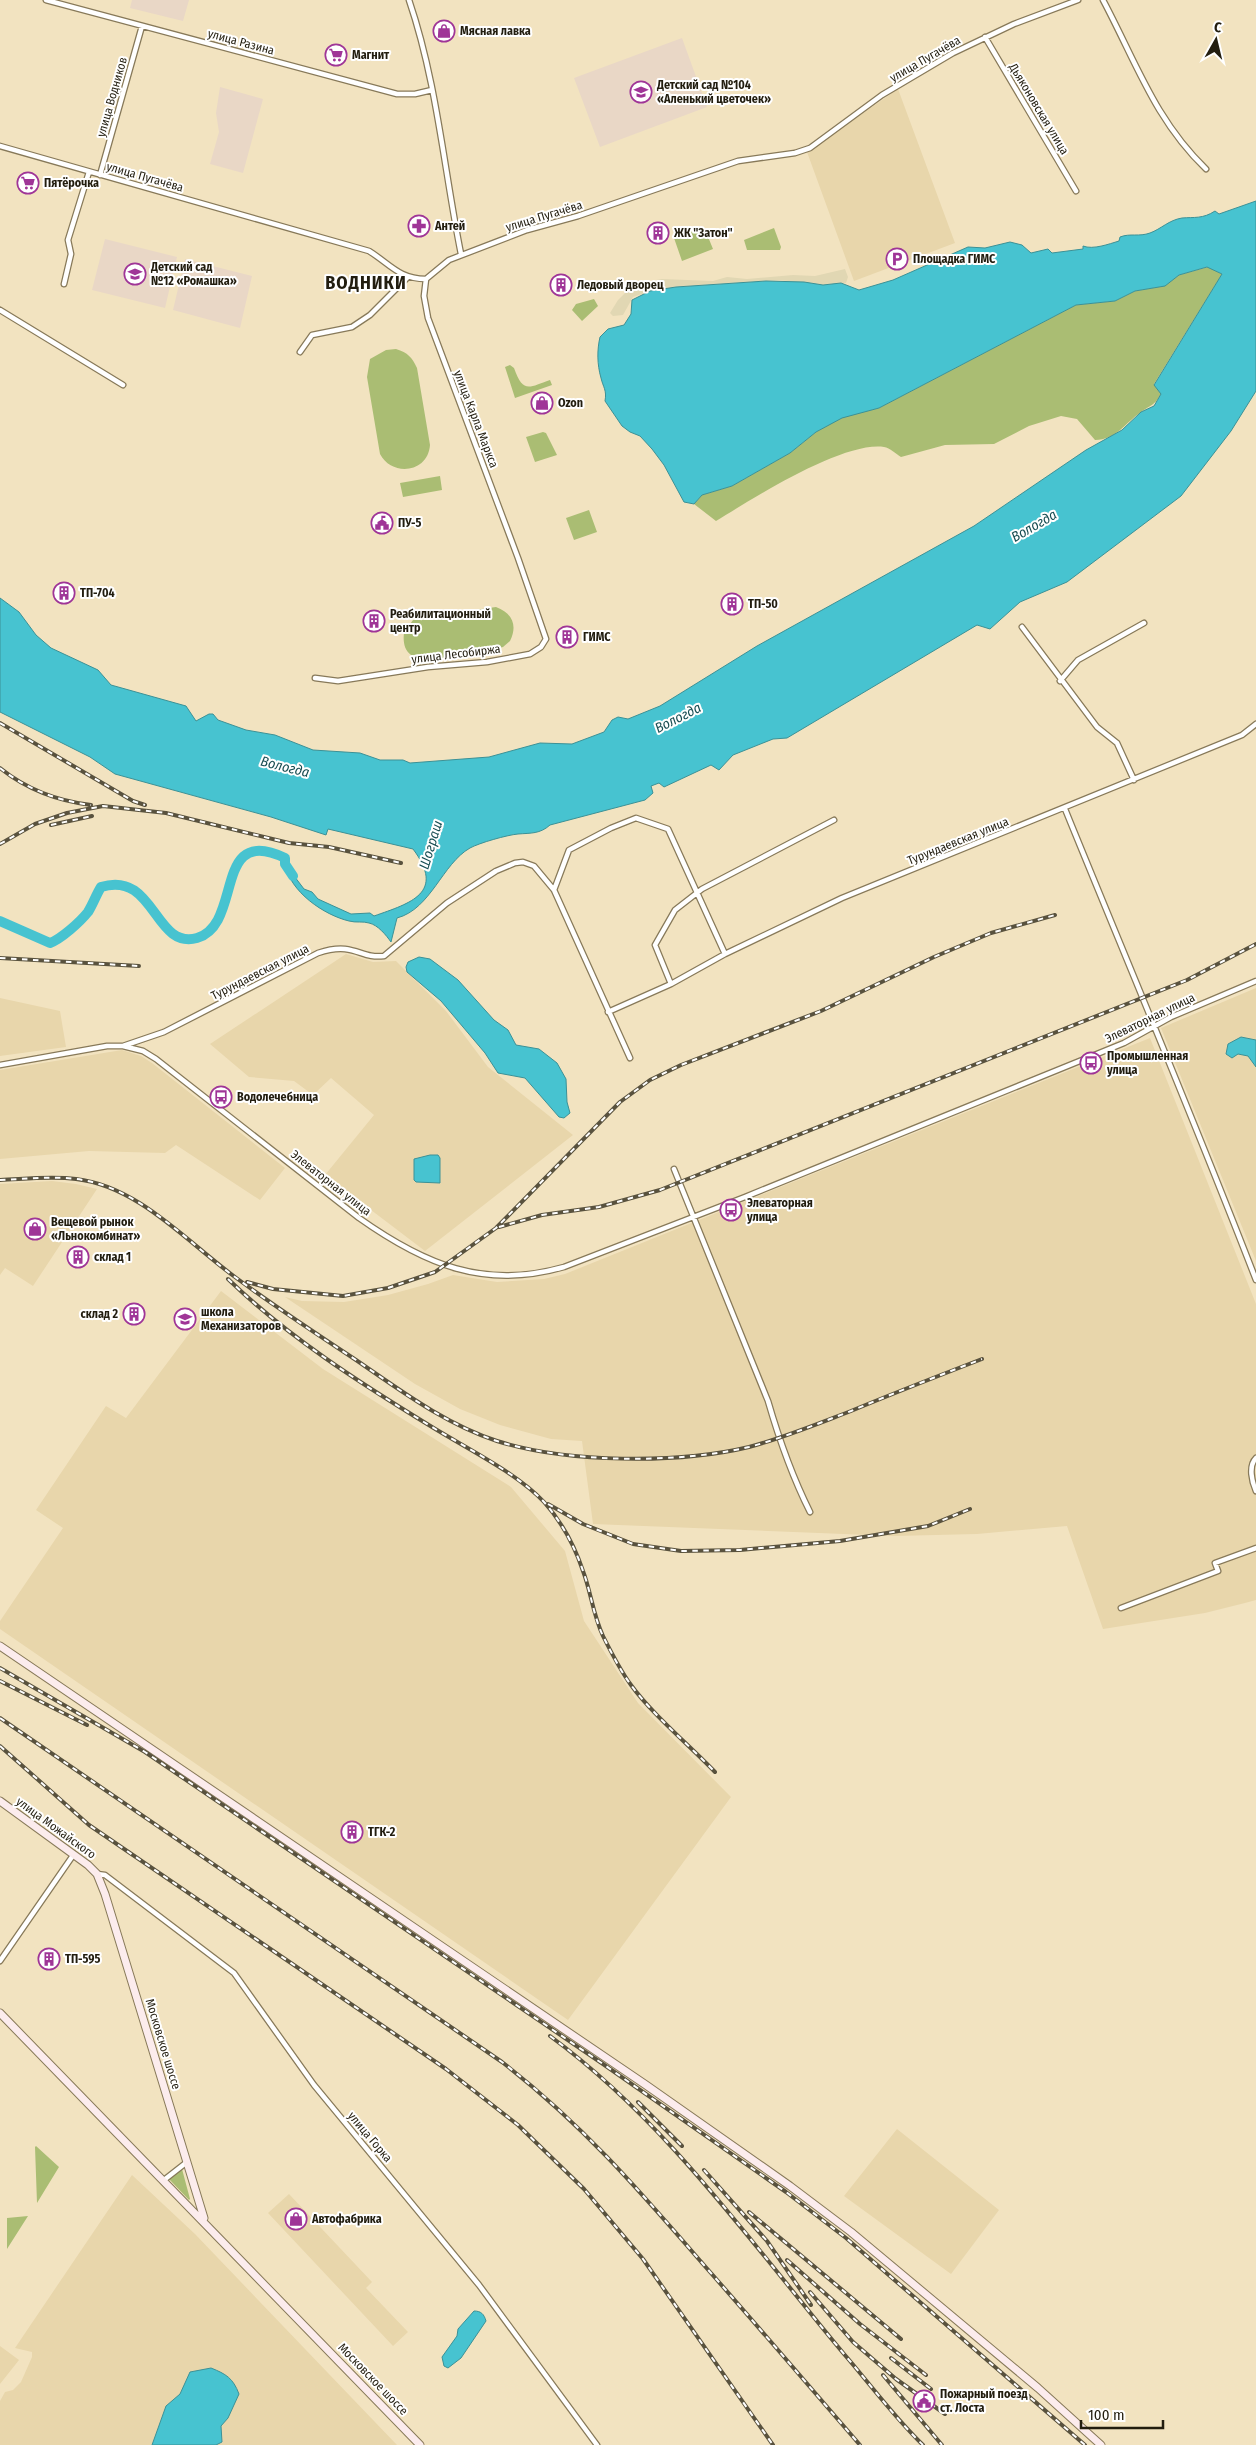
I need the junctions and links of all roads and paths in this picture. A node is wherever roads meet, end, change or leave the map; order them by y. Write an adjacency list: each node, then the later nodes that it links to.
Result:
1 (46, 0): 5 (street, улица Разина)
2 (409, 0): 7 (street)
3 (1078, 0): 6 (street, улица Пугачёва)
4 (1103, 0): 9 (street)
5 (142, 26): 7 (street, улица Разина); 11 (street, улица Водников)
6 (985, 37): 12 (street, Дьяконовская улица); 13 (street, улица Пугачёва)
7 (432, 90): 13 (street)
8 (0, 146): 10 (street, улица Пугачёва)
9 (1206, 170)
10 (89, 172): 11 (street, улица Пугачёва); 16 (street)
11 (100, 175): 14 (street, улица Пугачёва)
12 (1076, 191)
13 (460, 254): 15 (street, улица Пугачёва)
14 (408, 278): 15 (street); 18 (street)
15 (426, 279): 20 (street, улица Карла Маркса)
16 (64, 284)
17 (0, 310): 19 (street)
18 (300, 352)
19 (123, 386)
20 (520, 565): 23 (street, улица Лесобиржа)
21 (1144, 623): 24 (street)
22 (1022, 628): 24 (street)
23 (315, 678)
24 (1060, 681): 26 (street)
25 (1256, 724): 26 (street, Турундаевская улица)
26 (1134, 780): 27 (street, Турундаевская улица)
27 (1066, 809): 31 (street, Турундаевская улица); 35 (street)
28 (834, 820): 30 (street)
29 (554, 890): 30 (street); 34 (street, Турундаевская улица); 36 (street, Турундаевская улица)
30 (697, 892): 31 (street); 33 (street)
31 (725, 954): 33 (street, Турундаевская улица)
32 (1256, 981): 35 (street, Элеваторная улица)
33 (671, 984): 34 (street, Турундаевская улица)
34 (608, 1012): 37 (street, Турундаевская улица)
35 (1154, 1028): 40 (street, Элеваторная улица); 41 (street)
36 (123, 1046): 38 (street, Турундаевская улица); 40 (street, Элеваторная улица)
37 (630, 1058)
38 (0, 1065)
39 (674, 1169): 40 (street)
40 (692, 1217): 44 (street)
41 (1256, 1280)
42 (1256, 1458): 43 (street)
43 (1256, 1492)
44 (810, 1512)
45 (1256, 1548): 46 (street)
46 (1121, 1608)
47 (0, 1646): 58 (street)
48 (0, 1801): 49 (street, улица Можайского)
49 (74, 1854): 50 (street, улица Можайского); 51 (street)
50 (97, 1874): 53 (street, Московское шоссе); 57 (street, улица Горка)
51 (0, 1962)
52 (0, 2013): 54 (street, Московское шоссе)
53 (187, 2162): 54 (street); 55 (street, Московское шоссе)
54 (164, 2180): 55 (street, Московское шоссе)
55 (205, 2221): 56 (street, Московское шоссе)
56 (420, 2445)
57 (597, 2445)
58 (1101, 2445)

